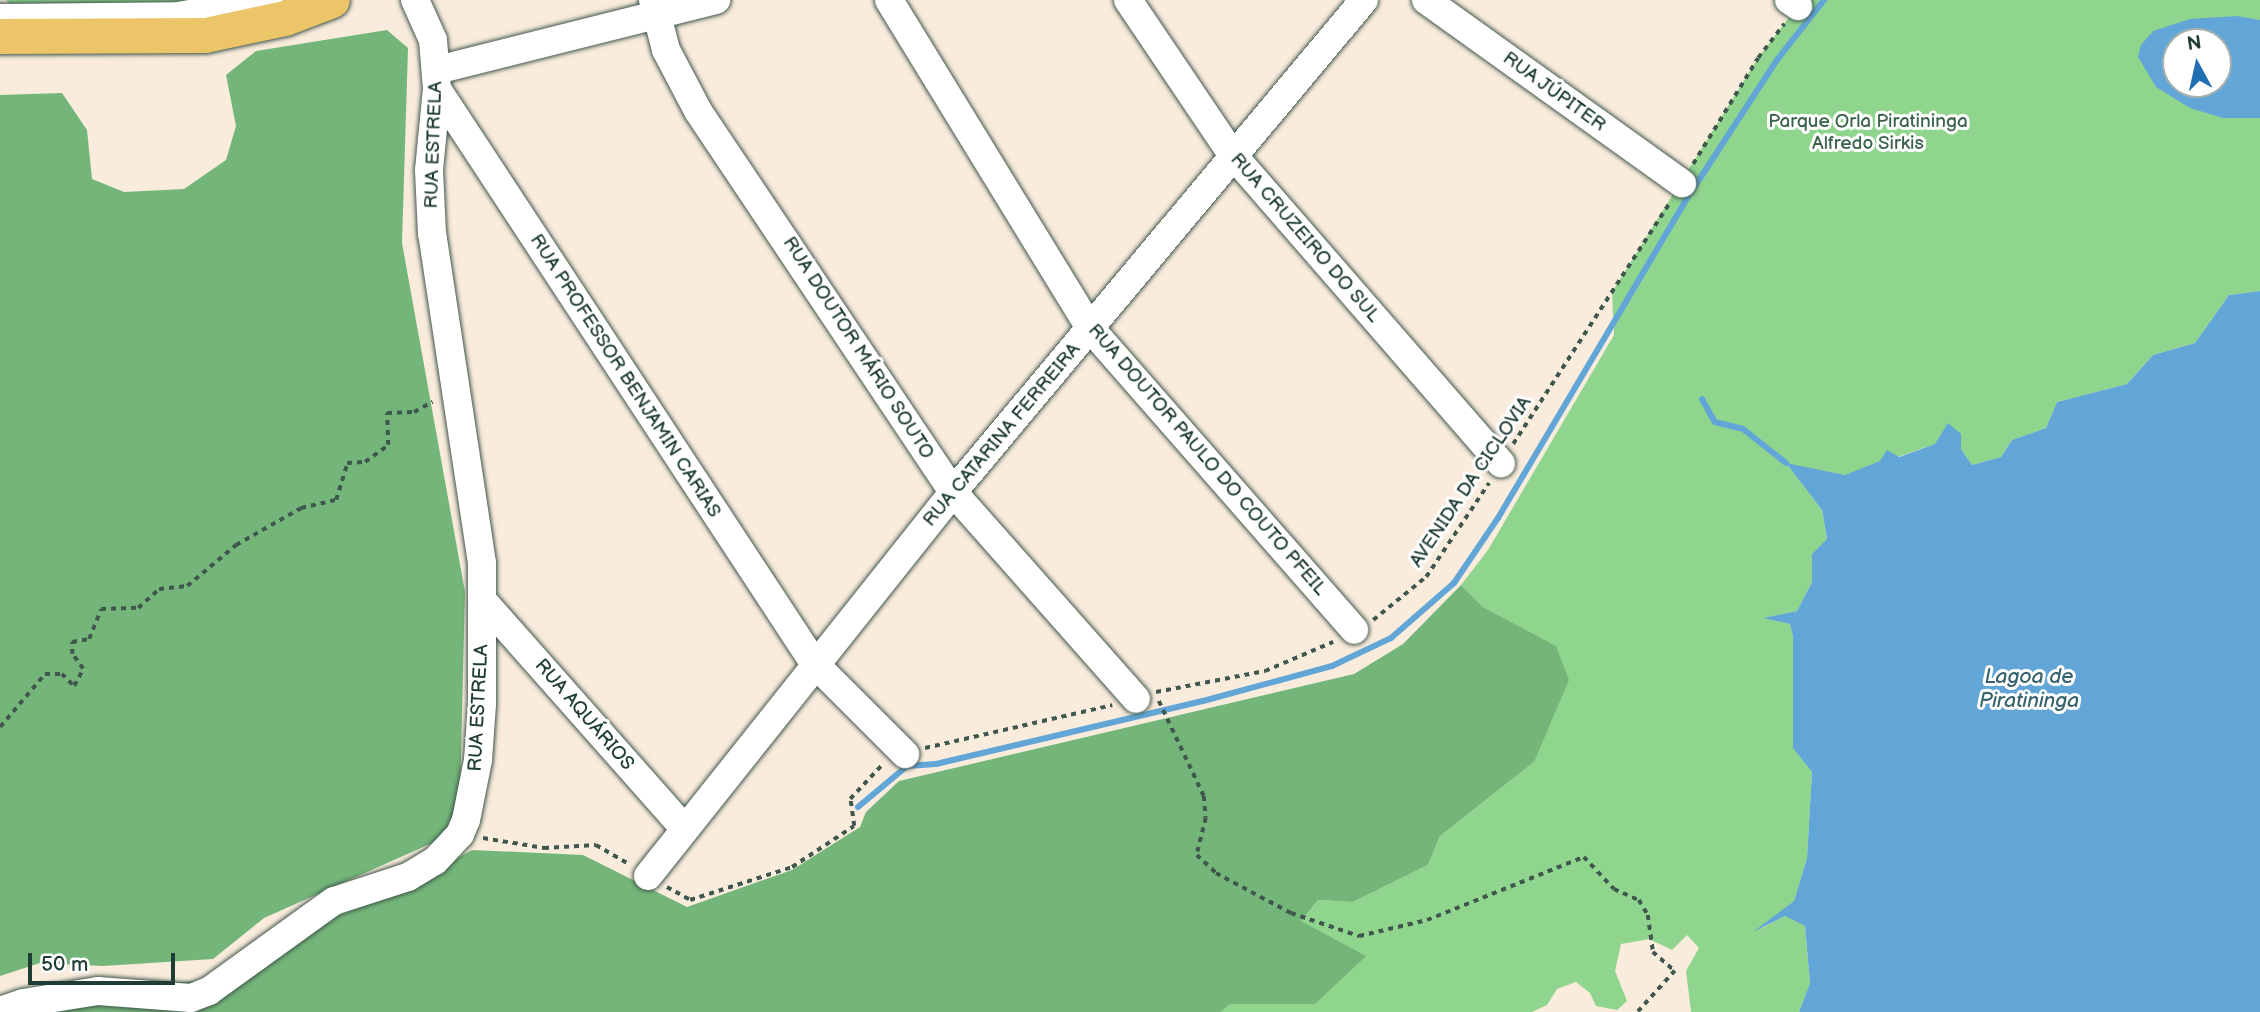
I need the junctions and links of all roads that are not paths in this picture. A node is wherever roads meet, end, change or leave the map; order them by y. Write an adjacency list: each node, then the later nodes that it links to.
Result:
1 (270, 0): 10 (street)
2 (332, 0): 11 (main road)
3 (415, 0): 12 (street)
4 (716, 0): 9 (street)
5 (889, 0): 15 (street, RUA DOUTOR PAULO DO COUTO PFEIL)
6 (1128, 0): 13 (street, RUA CRUZEIRO DO SUL)
7 (1364, 0): 13 (street, RUA CATARINA FERREIRA)
8 (1426, 0): 14 (street, RUA JÚPITER)
9 (655, 7): 12 (street); 17 (street, RUA DOUTOR MÁRIO SOUTO)
10 (0, 18)
11 (0, 36)
12 (437, 79): 18 (street, RUA ESTRELA); 20 (street, RUA PROFESSOR BENJAMIN CARIAS)
13 (1232, 154): 15 (street, RUA CATARINA FERREIRA); 16 (street, RUA CRUZEIRO DO SUL)
14 (1682, 183)
15 (1090, 328): 17 (street, RUA CATARINA FERREIRA); 19 (street, RUA DOUTOR PAULO DO COUTO PFEIL)
16 (1501, 463)
17 (953, 492): 20 (street, RUA CATARINA FERREIRA); 21 (street, RUA DOUTOR MÁRIO SOUTO)
18 (484, 602): 23 (street, RUA AQUÁRIOS); 25 (street, RUA ESTRELA)
19 (1353, 631)
20 (814, 663): 22 (street, RUA PROFESSOR BENJAMIN CARIAS); 23 (street, RUA CATARINA FERREIRA)
21 (1148, 701)
22 (905, 754)
23 (684, 828): 24 (street, RUA CATARINA FERREIRA)
24 (648, 876)
25 (0, 1011)

